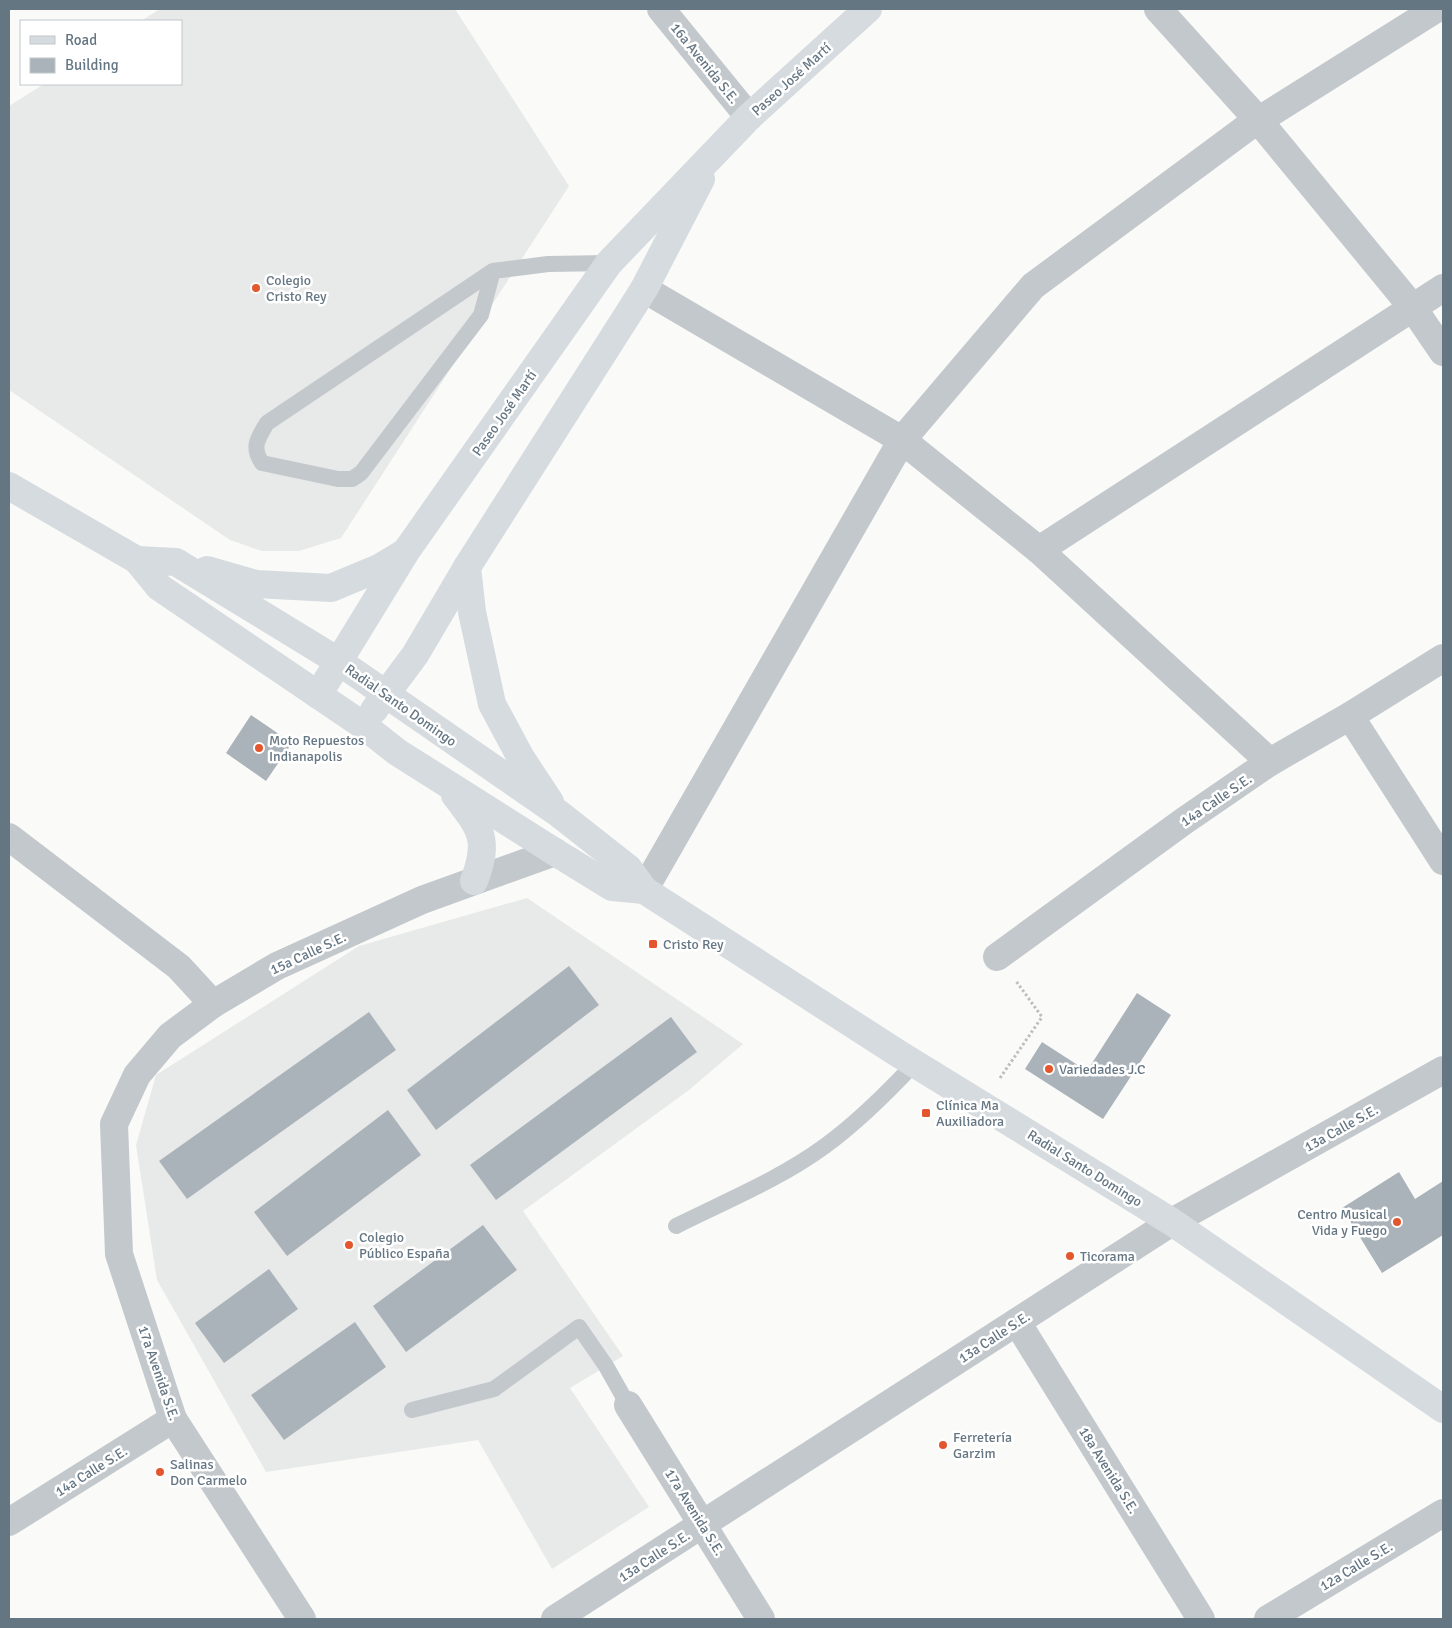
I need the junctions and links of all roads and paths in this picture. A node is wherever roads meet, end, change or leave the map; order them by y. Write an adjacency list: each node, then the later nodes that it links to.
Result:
1 (661, 9): 5 (street, 16a Avenida S.E.)
2 (868, 9): 5 (main road, Paseo José Martí)
3 (1158, 9): 6 (street)
4 (1436, 9): 6 (street)
5 (749, 117): 7 (main road, Paseo José Martí)
6 (1259, 121): 12 (street); 14 (street)
7 (715, 151): 8 (main road, Paseo José Martí); 10 (main road, Paseo José Martí)
8 (609, 263): 9 (lane); 16 (main road, Paseo José Martí)
9 (493, 271): 9 (lane)
10 (644, 288): 14 (street); 20 (main road, Paseo José Martí)
11 (1443, 288): 12 (street)
12 (1413, 308): 13 (street); 17 (street)
13 (1443, 352)
14 (902, 440): 17 (street); 34 (street)
15 (9, 486): 18 (main road, Radial Santo Domingo)
16 (407, 550): 19 (main road); 22 (main road, Paseo José Martí)
17 (1039, 550): 27 (street)
18 (137, 560): 19 (main road, Radial Santo Domingo); 23 (main road, Radial Santo Domingo)
19 (176, 562): 22 (main road, Radial Santo Domingo)
20 (467, 567): 24 (main road, Paseo José Martí); 29 (main road)
21 (1443, 658): 25 (street, 14a Calle S.E.)
22 (338, 661): 23 (main road, Paseo José Martí); 24 (main road, Radial Santo Domingo)
23 (318, 695): 26 (main road, Radial Santo Domingo)
24 (385, 695): 26 (main road, Paseo José Martí); 29 (main road, Radial Santo Domingo)
25 (1350, 716): 27 (street, 14a Calle S.E.); 32 (street)
26 (364, 726): 28 (main road, Radial Santo Domingo)
27 (1270, 762): 35 (street, 14a Calle S.E.)
28 (445, 782): 31 (main road, Radial Santo Domingo); 33 (main road)
29 (558, 813): 34 (main road, Radial Santo Domingo)
30 (9, 837): 36 (street)
31 (556, 852): 33 (street, 15a Calle S.E.); 34 (main road, Radial Santo Domingo)
32 (1443, 861)
33 (474, 881): 36 (street, 15a Calle S.E.)
34 (644, 890): 37 (main road, Radial Santo Domingo)
35 (997, 957): 39 (path)
36 (213, 1004): 40 (street, 15a Calle S.E.)
37 (915, 1063): 39 (main road, Radial Santo Domingo); 42 (lane)
38 (1443, 1070): 41 (street, 13a Calle S.E.)
39 (982, 1104): 41 (main road, Radial Santo Domingo)
40 (114, 1124): 47 (street, 17a Avenida S.E.)
41 (1172, 1222): 43 (street, 13a Calle S.E.); 45 (main road, Radial Santo Domingo)
42 (676, 1226)
43 (1017, 1322): 50 (street, 13a Calle S.E.); 54 (street, 18a Avenida S.E.)
44 (628, 1405): 46 (lane); 50 (street, 17a Avenida S.E.)
45 (1442, 1405)
46 (412, 1410)
47 (173, 1419): 49 (street, 14a Calle S.E.); 51 (street, 17a Avenida S.E.)
48 (1443, 1513): 55 (street, 12a Calle S.E.)
49 (9, 1522)
50 (704, 1524): 52 (street, 13a Calle S.E.); 53 (street, 17a Avenida S.E.)
51 (302, 1619)
52 (555, 1619)
53 (761, 1619)
54 (1201, 1619)
55 (1268, 1619)

